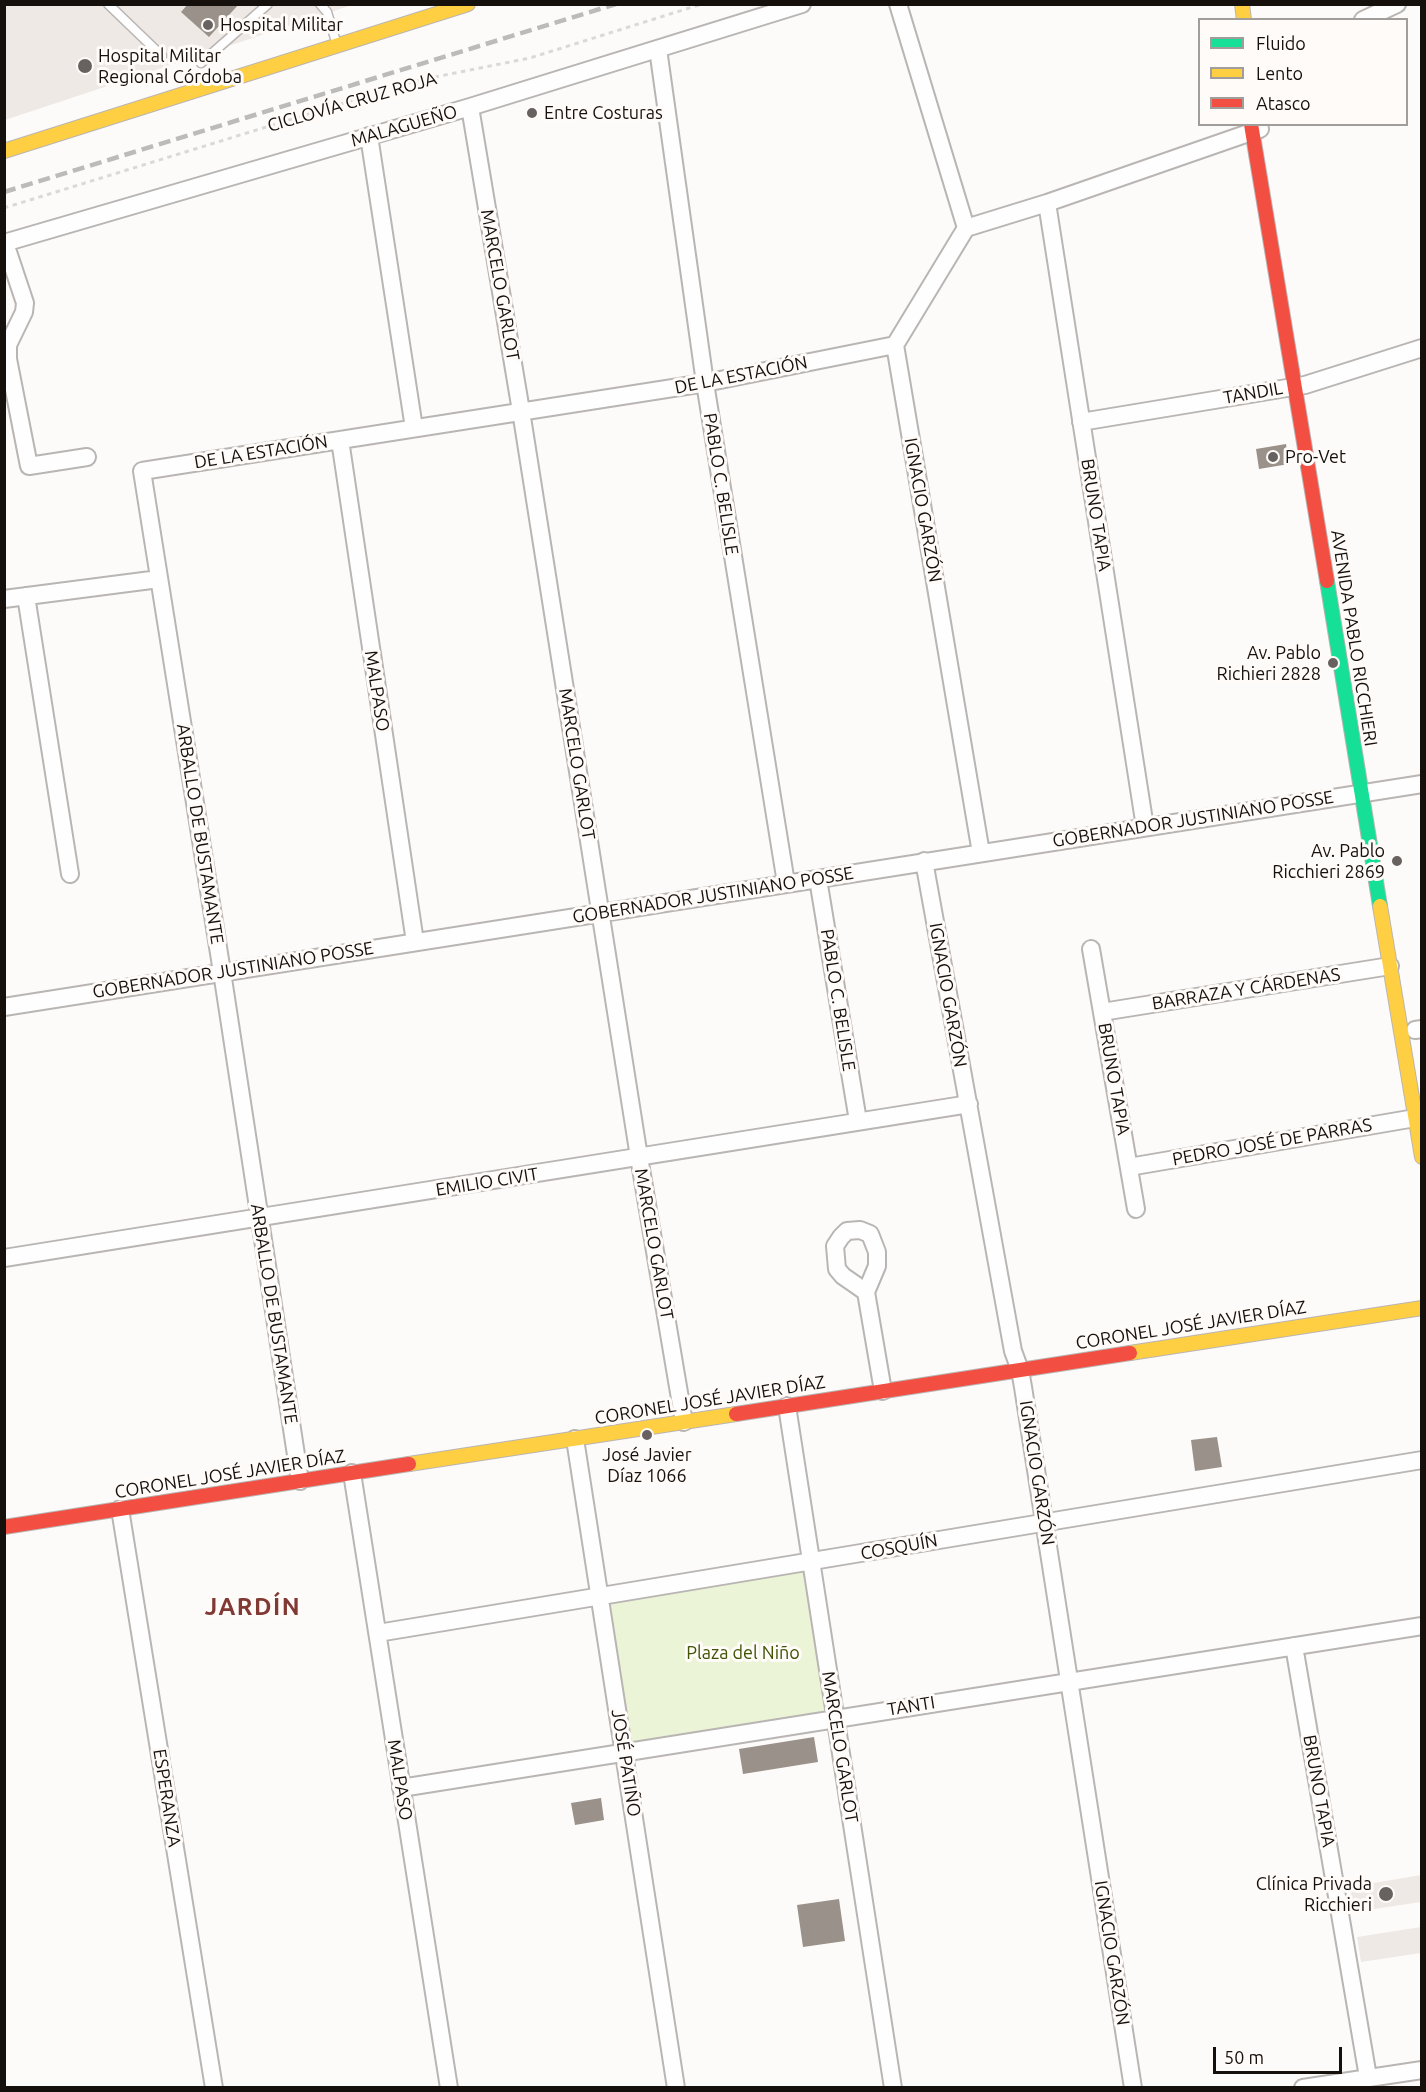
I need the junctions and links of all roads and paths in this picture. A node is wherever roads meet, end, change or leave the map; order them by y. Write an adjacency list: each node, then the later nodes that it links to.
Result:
1 (108, 4): 12 (lane)
2 (268, 4): 13 (lane)
3 (320, 4): 10 (lane)
4 (468, 4): 10 (main road)
5 (702, 4): 19 (path, CICLOVÍA CRUZ ROJA)
6 (802, 4): 11 (street, MALAGUEÑO)
7 (898, 4): 20 (street)
8 (1397, 4): 9 (street)
9 (1367, 18)
10 (337, 45): 17 (main road)
11 (658, 49): 14 (street, MALAGUEÑO); 24 (street, PABLO C. BELISLE)
12 (162, 56)
13 (201, 63)
14 (470, 107): 16 (street, MALAGUEÑO); 26 (street, MARCELO GARLOT)
15 (1257, 127): 18 (street); 25 (main road, AVENIDA PABLO RICCHIERI)
16 (369, 136): 21 (street, MALAGUEÑO); 28 (street)
17 (4, 151)
18 (1047, 203): 20 (street); 27 (street, BRUNO TAPIA)
19 (4, 208)
20 (966, 228): 22 (street)
21 (5, 243): 30 (street)
22 (896, 345): 24 (street, DE LA ESTACIÓN); 38 (street, IGNACIO GARZÓN)
23 (1422, 348): 25 (street, TANDIL)
24 (705, 383): 26 (street, DE LA ESTACIÓN); 42 (street, PABLO C. BELISLE)
25 (1299, 385): 27 (street, TANDIL); 36 (main road, AVENIDA PABLO RICCHIERI)
26 (521, 411): 28 (street, DE LA ESTACIÓN); 43 (street, MARCELO GARLOT)
27 (1081, 422): 37 (street, BRUNO TAPIA)
28 (414, 428): 29 (street, DE LA ESTACIÓN)
29 (340, 440): 31 (street, DE LA ESTACIÓN); 44 (street, MALPASO)
30 (87, 457)
31 (142, 471): 32 (street, ARBALLO DE BUSTAMANTE)
32 (159, 579): 33 (street); 47 (street, ARBALLO DE BUSTAMANTE)
33 (26, 596): 34 (street); 40 (street)
34 (4, 599)
35 (1422, 784): 36 (street, GOBERNADOR JUSTINIANO POSSE)
36 (1367, 791): 37 (street, GOBERNADOR JUSTINIANO POSSE); 46 (main road, AVENIDA PABLO RICCHIERI); 50 (main road, AVENIDA PABLO RICCHIERI)
37 (1145, 826): 38 (street, GOBERNADOR JUSTINIANO POSSE)
38 (981, 852): 39 (street, GOBERNADOR JUSTINIANO POSSE)
39 (924, 861): 41 (street, GOBERNADOR JUSTINIANO POSSE); 52 (street, IGNACIO GARZÓN)
40 (70, 874)
41 (818, 879): 42 (street, GOBERNADOR JUSTINIANO POSSE); 54 (street, PABLO C. BELISLE)
42 (786, 883): 43 (street, GOBERNADOR JUSTINIANO POSSE)
43 (601, 912): 44 (street, GOBERNADOR JUSTINIANO POSSE); 55 (street, MARCELO GARLOT)
44 (415, 942): 47 (street, GOBERNADOR JUSTINIANO POSSE)
45 (1091, 949): 49 (street, BRUNO TAPIA)
46 (1390, 966): 49 (street, BARRAZA Y CÁRDENAS); 53 (main road, AVENIDA PABLO RICCHIERI)
47 (222, 972): 48 (street, GOBERNADOR JUSTINIANO POSSE); 59 (street, ARBALLO DE BUSTAMANTE)
48 (4, 1007)
49 (1102, 1012): 57 (street, BRUNO TAPIA)
50 (1418, 1030): 51 (main road, AVENIDA PABLO RICCHIERI)
51 (1422, 1071)
52 (969, 1104): 54 (street, EMILIO CIVIT); 63 (street, IGNACIO GARZÓN)
53 (1415, 1118): 56 (main road, AVENIDA PABLO RICCHIERI); 57 (street, PEDRO JOSÉ DE PARRAS)
54 (858, 1121): 55 (street, EMILIO CIVIT)
55 (639, 1157): 59 (street, EMILIO CIVIT); 66 (street, MARCELO GARLOT)
56 (1422, 1157)
57 (1129, 1167): 58 (street, BRUNO TAPIA)
58 (1136, 1209)
59 (259, 1219): 60 (street, EMILIO CIVIT); 70 (street, ARBALLO DE BUSTAMANTE)
60 (4, 1258)
61 (866, 1292): 64 (street)
62 (1422, 1308): 63 (main road, CORONEL JOSÉ JAVIER DÍAZ)
63 (1020, 1370): 64 (main road, CORONEL JOSÉ JAVIER DÍAZ); 72 (street, IGNACIO GARZÓN)
64 (883, 1391): 65 (main road, CORONEL JOSÉ JAVIER DÍAZ)
65 (787, 1406): 66 (main road, CORONEL JOSÉ JAVIER DÍAZ); 74 (street, MARCELO GARLOT)
66 (684, 1422): 67 (main road, CORONEL JOSÉ JAVIER DÍAZ)
67 (576, 1439): 69 (main road, CORONEL JOSÉ JAVIER DÍAZ); 75 (street, JOSÉ PATIÑO)
68 (1422, 1460): 72 (street, COSQUÍN)
69 (352, 1473): 70 (main road, CORONEL JOSÉ JAVIER DÍAZ); 77 (street, MALPASO)
70 (300, 1481): 71 (main road, CORONEL JOSÉ JAVIER DÍAZ)
71 (120, 1509): 73 (main road, CORONEL JOSÉ JAVIER DÍAZ); 86 (street, ESPERANZA)
72 (1045, 1522): 74 (street, COSQUÍN); 79 (street, IGNACIO GARZÓN)
73 (4, 1527)
74 (811, 1562): 75 (street, COSQUÍN); 80 (street, MARCELO GARLOT)
75 (600, 1597): 77 (street, COSQUÍN); 81 (street, JOSÉ PATIÑO)
76 (1422, 1626): 78 (street, TANTI)
77 (378, 1633): 82 (street, MALPASO)
78 (1294, 1646): 79 (street, TANTI); 84 (street, BRUNO TAPIA)
79 (1070, 1681): 80 (street, TANTI); 90 (street, IGNACIO GARZÓN)
80 (835, 1719): 81 (street, TANTI); 89 (street, MARCELO GARLOT)
81 (624, 1752): 82 (street, TANTI); 88 (street, JOSÉ PATIÑO)
82 (401, 1788): 87 (street, MALPASO)
83 (1422, 2070): 84 (street)
84 (1368, 2077): 85 (street)
85 (1310, 2087)
86 (214, 2088)
87 (449, 2088)
88 (676, 2088)
89 (893, 2088)
90 (1133, 2088)

